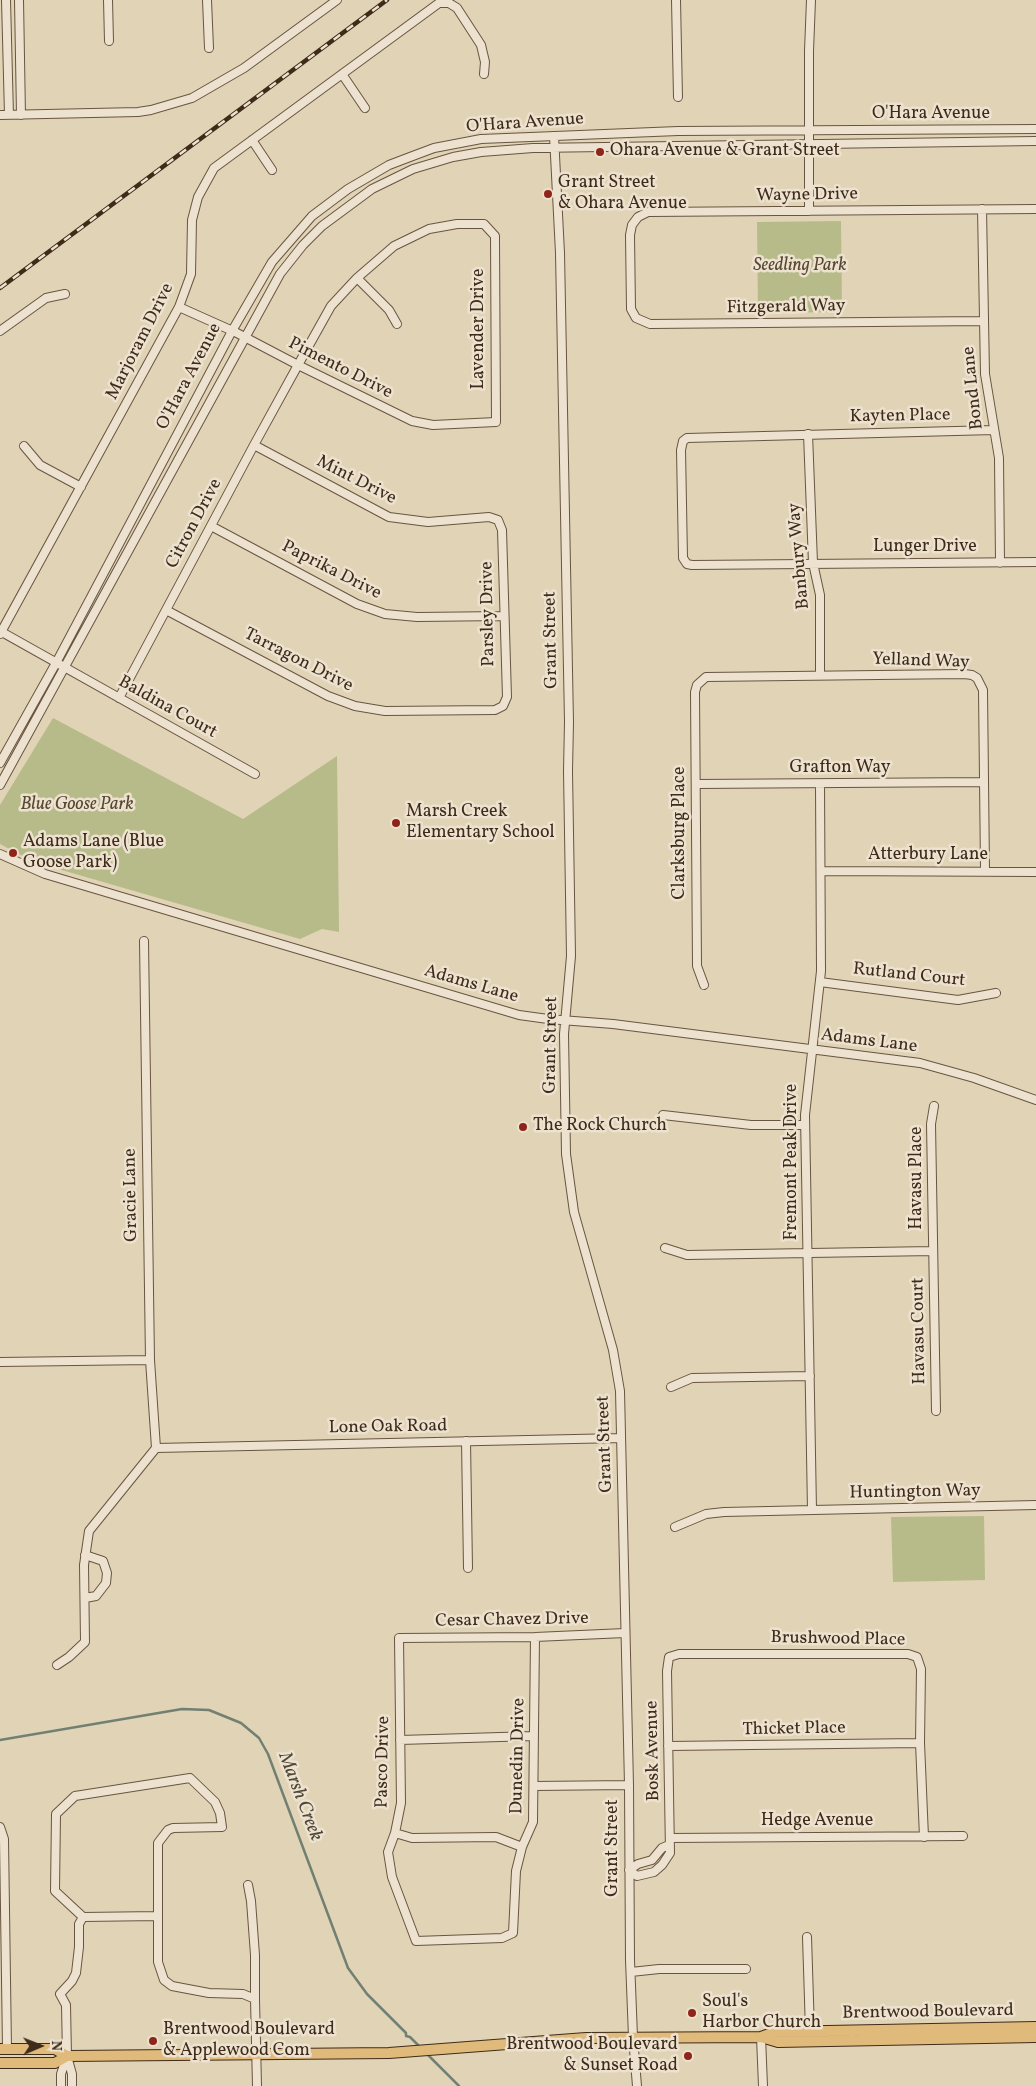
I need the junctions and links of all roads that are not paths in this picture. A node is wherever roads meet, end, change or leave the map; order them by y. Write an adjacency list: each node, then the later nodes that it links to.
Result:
1 (6, 0): 16 (street)
2 (19, 0): 17 (street)
3 (108, 0): 9 (street)
4 (207, 0): 10 (street)
5 (337, 0): 8 (street)
6 (676, 0): 13 (street)
7 (811, 0): 19 (street)
8 (327, 3): 17 (street)
9 (109, 41)
10 (209, 48)
11 (342, 74): 12 (street, Marjoram Drive); 14 (street); 21 (street, Marjoram Drive)
12 (484, 74)
13 (678, 97)
14 (365, 108)
15 (0, 115): 16 (street)
16 (9, 115): 17 (street)
17 (22, 115)
18 (1036, 129): 19 (street, O'Hara Avenue)
19 (809, 131): 20 (street, O'Hara Avenue); 23 (street)
20 (554, 136): 24 (street, Grant Street); 37 (street, O'Hara Avenue)
21 (252, 140): 25 (street); 33 (street, Marjoram Drive)
22 (1036, 141): 23 (street, O'Hara Avenue)
23 (809, 143): 24 (street, O'Hara Avenue); 28 (street)
24 (554, 148): 38 (street, O'Hara Avenue); 74 (street, Grant Street)
25 (272, 170)
26 (982, 209): 27 (street, Wayne Drive); 28 (street, Wayne Drive); 34 (street, Bond Lane)
27 (1036, 209)
28 (809, 211): 30 (street, Wayne Drive)
29 (495, 236): 31 (street, Citron Drive); 40 (street, Lavender Drive)
30 (630, 273): 34 (street, Fitzgerald Way)
31 (357, 278): 35 (street); 39 (street, Citron Drive)
32 (65, 294): 36 (street)
33 (179, 307): 37 (street, Pimento Drive); 45 (street, Marjoram Drive)
34 (983, 321): 41 (street, Bond Lane)
35 (397, 324)
36 (0, 330)
37 (232, 331): 38 (street, Pimento Drive); 54 (street, O'Hara Avenue)
38 (244, 337): 39 (street, Pimento Drive); 55 (street, O'Hara Avenue)
39 (298, 365): 40 (street, Pimento Drive); 43 (street, Citron Drive)
40 (496, 422)
41 (994, 430): 42 (street, Kayten Place); 50 (street, Bond Lane)
42 (808, 434): 49 (street, Banbury Way); 49 (street, Kayten Place)
43 (254, 445): 46 (street, Citron Drive); 47 (street, Mint Drive)
44 (24, 446): 45 (street)
45 (81, 486): 53 (street, Marjoram Drive)
46 (211, 526): 51 (street, Citron Drive); 52 (street, Paprika Drive)
47 (502, 530): 52 (street, Parsley Drive)
48 (1036, 562): 50 (street, Lunger Drive)
49 (813, 563): 50 (street, Lunger Drive); 56 (street, Banbury Way)
50 (1000, 563)
51 (166, 610): 58 (street, Tarragon Drive); 59 (street, Citron Drive)
52 (504, 616): 58 (street, Parsley Drive)
53 (0, 632): 54 (street)
54 (56, 663): 55 (street); 60 (street, O'Hara Avenue)
55 (64, 668): 59 (street, Baldina Court); 65 (street, O'Hara Avenue)
56 (820, 675): 57 (street, Yelland Way); 62 (street, Yelland Way)
57 (701, 680): 63 (street, Clarksburg Place)
58 (507, 697)
59 (119, 698): 61 (street, Baldina Court)
60 (0, 763)
61 (255, 774)
62 (984, 782): 64 (street, Grafton Way); 67 (street, Yelland Way)
63 (696, 784): 64 (street, Grafton Way); 72 (street, Clarksburg Place)
64 (820, 784): 68 (street, Fremont Peak Drive)
65 (0, 785)
66 (0, 854): 74 (street, Adams Lane)
67 (985, 870): 68 (street, Atterbury Lane); 69 (street, Atterbury Lane)
68 (821, 871): 71 (street, Fremont Peak Drive)
69 (1036, 872)
70 (144, 941): 83 (street, Gracie Lane)
71 (820, 982): 73 (street, Rutland Court); 75 (street, Fremont Peak Drive)
72 (704, 986)
73 (996, 993)
74 (565, 1020): 75 (street, Adams Lane); 88 (street, Grant Street)
75 (811, 1050): 76 (street, Adams Lane); 79 (street, Fremont Peak Drive)
76 (1036, 1100)
77 (934, 1106): 81 (street, Havasu Place)
78 (663, 1115): 79 (street)
79 (805, 1125): 82 (street, Fremont Peak Drive)
80 (665, 1248): 82 (street)
81 (933, 1250): 82 (street); 87 (street, Havasu Court)
82 (807, 1253): 85 (street, Fremont Peak Drive)
83 (150, 1360): 84 (street); 90 (street, Gracie Lane)
84 (0, 1362)
85 (810, 1376): 86 (street); 92 (street, Fremont Peak Drive)
86 (671, 1386)
87 (936, 1411)
88 (621, 1438): 89 (street, Lone Oak Road); 97 (street, Grant Street)
89 (466, 1441): 90 (street, Lone Oak Road); 95 (street)
90 (156, 1448): 94 (street)
91 (1036, 1505): 92 (street, Huntington Way)
92 (812, 1510): 93 (street, Huntington Way)
93 (675, 1526)
94 (85, 1555): 96 (street); 96 (street)
95 (468, 1568)
96 (85, 1598): 101 (street)
97 (625, 1633): 98 (street, Cesar Chavez Drive); 106 (street, Grant Street)
98 (535, 1637): 99 (street, Cesar Chavez Drive); 102 (street, Dunedin Drive)
99 (399, 1638): 103 (street, Pasco Drive)
100 (669, 1657): 104 (street, Brushwood Place); 105 (street, Bosk Avenue)
101 (57, 1665)
102 (534, 1736): 103 (street); 107 (street, Dunedin Drive)
103 (400, 1740): 109 (street, Pasco Drive)
104 (920, 1743): 105 (street, Thicket Place); 111 (street, Brushwood Place)
105 (668, 1746): 112 (street, Bosk Avenue)
106 (629, 1784): 107 (street); 114 (street, Grant Street)
107 (534, 1786): 113 (street, Dunedin Drive)
108 (0, 1827): 128 (street)
109 (395, 1833): 113 (street); 118 (street, Pasco Drive)
110 (963, 1836): 111 (street, Hedge Avenue)
111 (924, 1837): 112 (street, Hedge Avenue)
112 (670, 1841): 114 (street); 114 (street, Bosk Avenue)
113 (522, 1847): 118 (street, Dunedin Drive)
114 (629, 1870): 121 (street, Grant Street)
115 (248, 1885): 122 (street)
116 (158, 1916): 117 (street); 117 (street); 122 (street)
117 (83, 1917): 130 (street)
118 (513, 1933)
119 (807, 1937): 124 (street)
120 (746, 1969): 121 (street)
121 (631, 1972): 125 (street, Grant Street)
122 (255, 1999): 129 (street)
123 (1036, 2027): 124 (main road, Brentwood Boulevard)
124 (810, 2031): 126 (main road, Brentwood Boulevard)
125 (633, 2037): 126 (main road, Brentwood Boulevard); 129 (main road, Brentwood Boulevard); 135 (street, Grant Street)
126 (761, 2037): 127 (main road, Brentwood Boulevard); 136 (street)
127 (1036, 2037)
128 (4, 2049): 130 (main road, Brentwood Boulevard)
129 (256, 2054): 130 (main road, Brentwood Boulevard); 134 (street)
130 (67, 2056): 131 (main road, Brentwood Boulevard); 132 (street); 133 (street)
131 (0, 2063)
132 (61, 2086)
133 (72, 2086)
134 (257, 2086)
135 (638, 2086)
136 (763, 2086)

